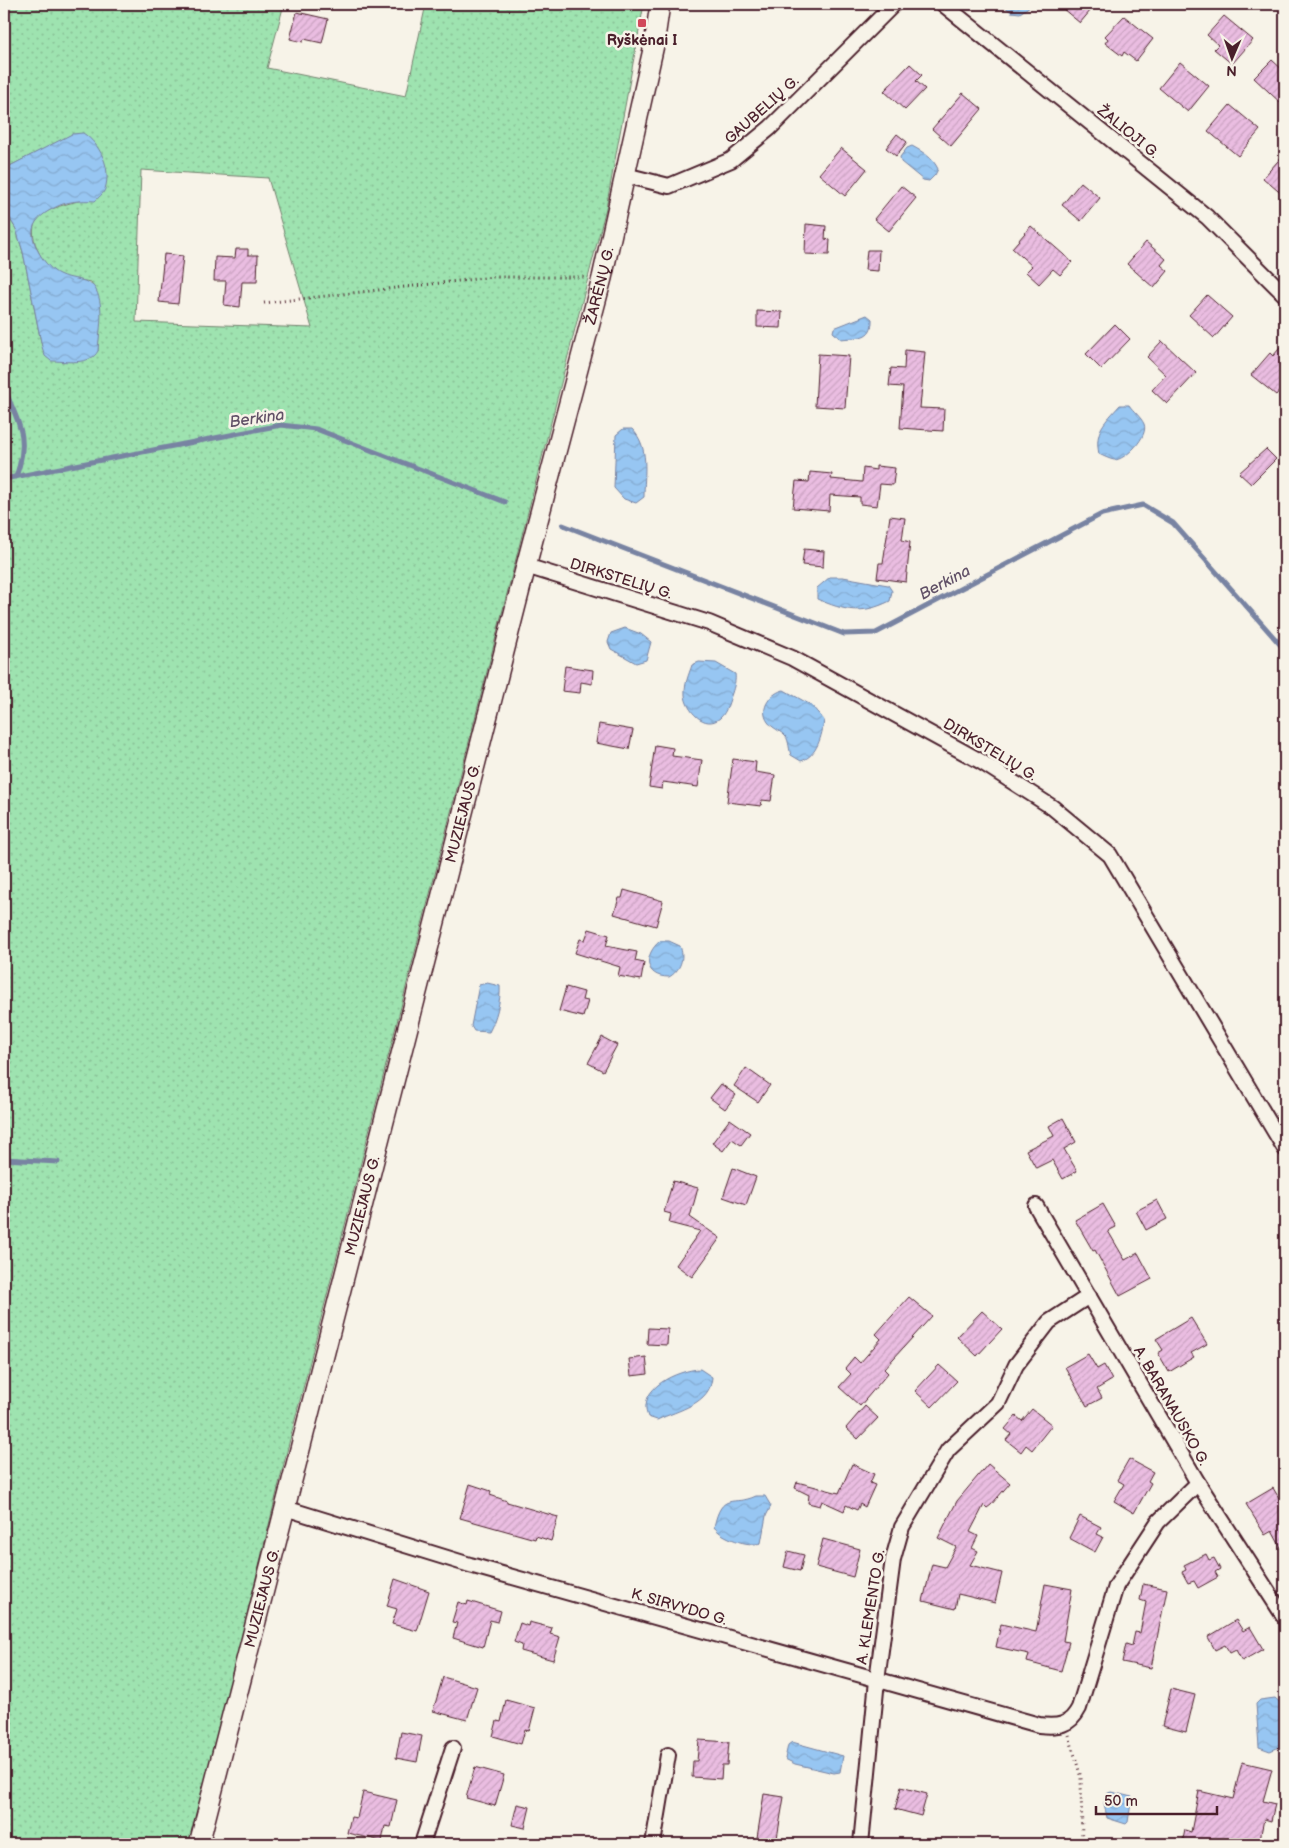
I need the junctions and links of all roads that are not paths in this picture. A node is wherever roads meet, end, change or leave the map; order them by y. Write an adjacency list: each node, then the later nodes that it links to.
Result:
1 (660, 4): 4 (main road, ŽARĖNŲ G.)
2 (894, 4): 4 (street, GAUBELIŲ G.)
3 (943, 4): 5 (street, ŽALIOJI G.)
4 (625, 175): 6 (main road, ŽARĖNŲ G.)
5 (1285, 295)
6 (526, 566): 7 (street, DIRKSTELIŲ G.); 11 (main road, MUZIEJAUS G.)
7 (1285, 1149)
8 (1036, 1206): 9 (street, A. BARANAUSKO G.)
9 (1089, 1296): 10 (street, A. BARANAUSKO G.); 13 (street, A. KLEMENTO G.)
10 (1198, 1483): 12 (street, A. BARANAUSKO G.); 13 (street, K. SIRVYDO G.)
11 (285, 1508): 13 (street, K. SIRVYDO G.); 16 (main road, MUZIEJAUS G.)
12 (1285, 1618)
13 (877, 1680): 19 (street, A. KLEMENTO G.)
14 (453, 1748): 17 (street)
15 (668, 1755): 18 (street)
16 (199, 1844)
17 (422, 1844)
18 (653, 1844)
19 (861, 1844)

